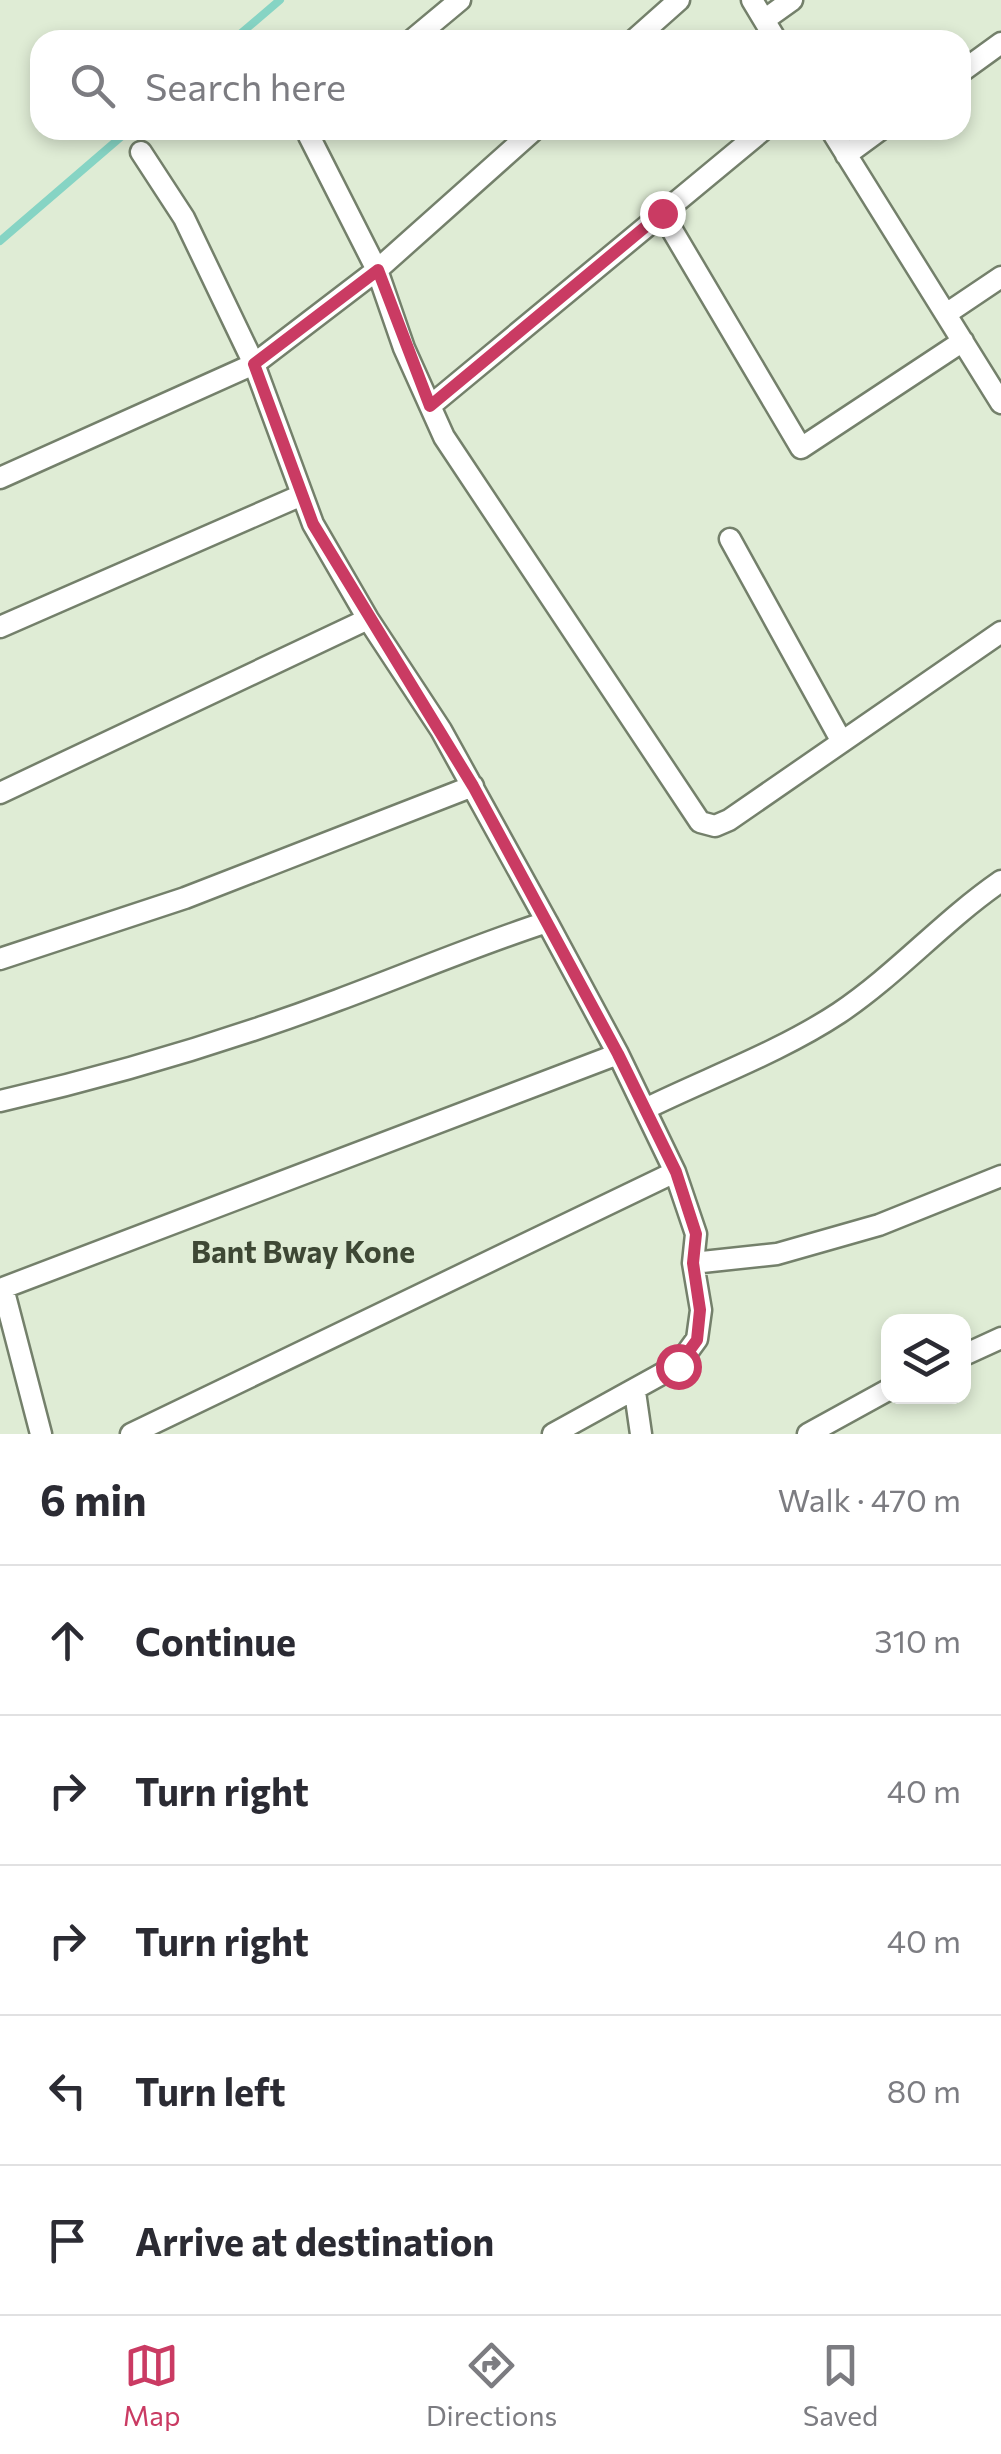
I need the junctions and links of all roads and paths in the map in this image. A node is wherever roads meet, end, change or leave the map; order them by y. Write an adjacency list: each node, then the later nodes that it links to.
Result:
1 (460, 0): 6 (street)
2 (679, 0): 7 (street)
3 (752, 0): 5 (street)
4 (792, 0): 5 (street)
5 (764, 20): 8 (street)
6 (424, 30)
7 (645, 30)
8 (770, 30)
9 (1001, 43): 10 (street)
10 (971, 65)
11 (310, 140): 19 (street)
12 (523, 140): 19 (street)
13 (750, 140): 18 (street)
14 (837, 140): 17 (street)
15 (866, 140): 17 (street)
16 (141, 152): 23 (street)
17 (846, 154): 21 (street)
18 (662, 213): 22 (street); 25 (street)
19 (378, 270): 23 (street); 25 (street)
20 (1001, 277): 21 (street)
21 (946, 314): 22 (street)
22 (963, 342): 24 (street)
23 (254, 364): 26 (street); 27 (street)
24 (1001, 403)
25 (430, 406): 32 (street)
26 (0, 478)
27 (302, 496): 29 (street); 30 (street)
28 (730, 539): 32 (street)
29 (368, 619): 33 (street); 34 (street)
30 (0, 627)
31 (1001, 632): 32 (street)
32 (842, 742)
33 (473, 786): 36 (street); 37 (street)
34 (0, 792)
35 (1001, 882): 40 (street)
36 (547, 922): 38 (street); 39 (street)
37 (0, 959)
38 (618, 1054): 40 (street); 44 (street)
39 (0, 1100)
40 (645, 1110): 41 (street)
41 (676, 1172): 43 (street); 50 (street)
42 (1001, 1176): 43 (street)
43 (693, 1263): 47 (street)
44 (1, 1284): 49 (street)
45 (1001, 1338): 46 (street)
46 (971, 1352)
47 (635, 1392): 51 (street); 52 (street)
48 (881, 1394): 53 (street)
49 (41, 1434)
50 (131, 1434)
51 (553, 1434)
52 (641, 1434)
53 (808, 1434)

